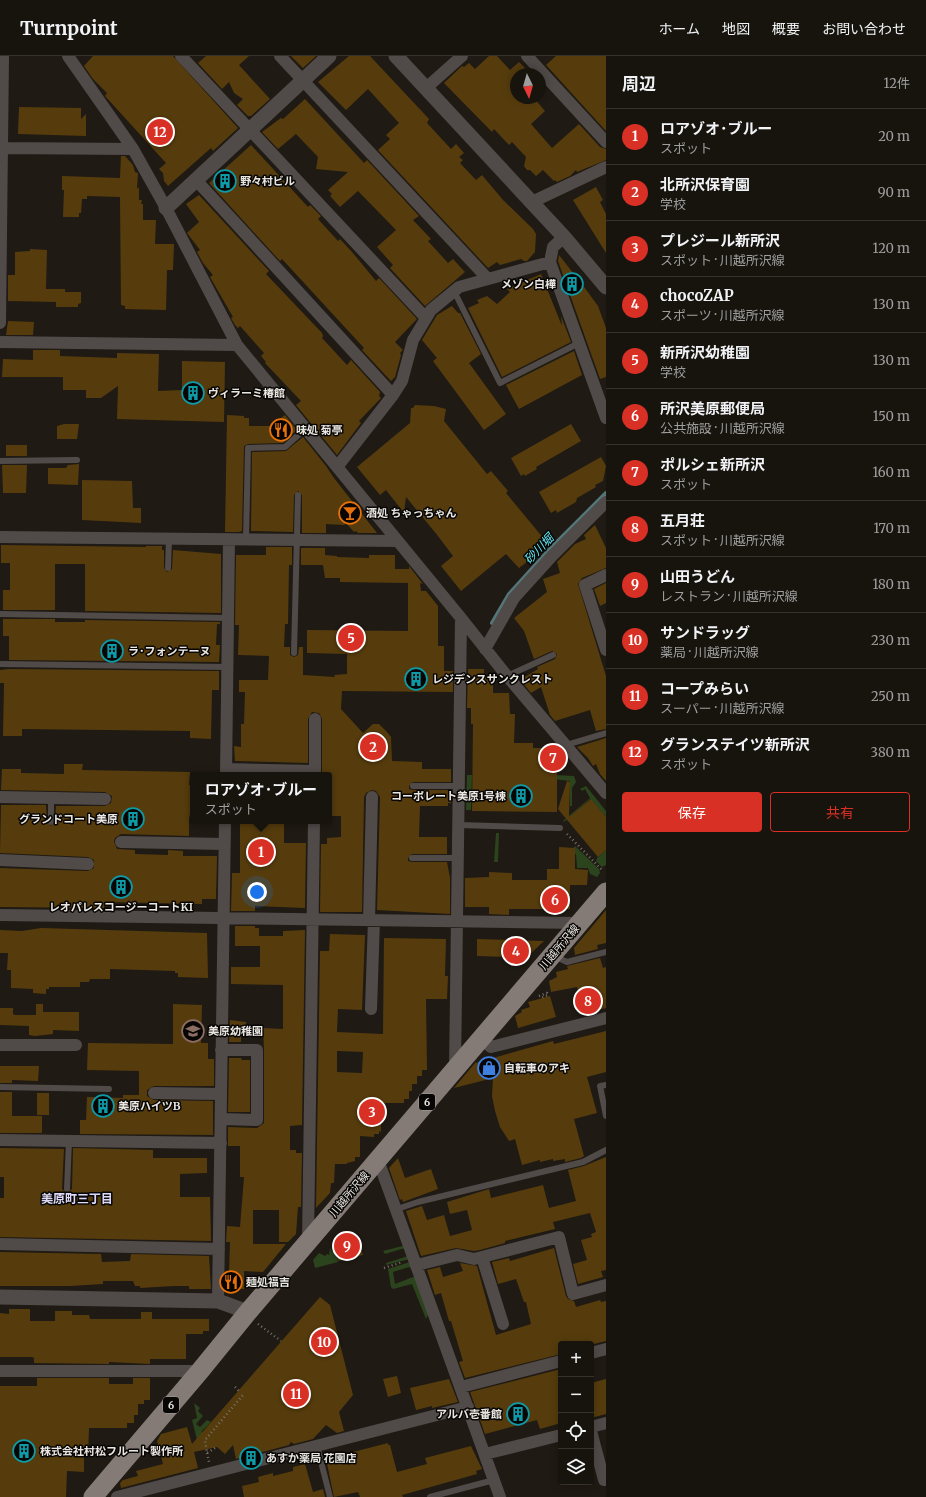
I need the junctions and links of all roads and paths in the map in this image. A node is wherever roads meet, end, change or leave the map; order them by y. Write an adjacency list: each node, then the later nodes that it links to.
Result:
1 (3, 56): 13 (street)
2 (68, 56): 14 (street)
3 (181, 56): 11 (street)
4 (280, 56): 9 (street)
5 (329, 56): 9 (street)
6 (396, 56): 10 (street)
7 (462, 56): 10 (street)
8 (527, 56): 12 (street)
9 (302, 80): 11 (street); 22 (street)
10 (426, 88): 17 (street)
11 (250, 130): 16 (street); 25 (street)
12 (606, 142)
13 (1, 148): 14 (street); 20 (street)
14 (133, 149): 18 (street)
15 (606, 167): 17 (street)
16 (196, 180): 18 (street); 30 (street)
17 (532, 202): 19 (street)
18 (166, 208): 29 (street)
19 (564, 237): 21 (street); 23 (street)
20 (0, 258): 26 (street)
21 (550, 262): 22 (street); 28 (street)
22 (488, 279): 24 (street)
23 (606, 287)
24 (452, 292): 25 (street); 28 (lane)
25 (425, 317): 30 (street)
26 (0, 323)
27 (0, 342): 29 (street)
28 (579, 343): 31 (street)
29 (236, 345): 32 (street)
30 (393, 395): 35 (street)
31 (606, 418)
32 (305, 429): 35 (street); 41 (lane)
33 (78, 460): 34 (lane)
34 (0, 461)
35 (337, 466): 43 (street)
36 (298, 495): 42 (lane)
37 (606, 502): 49 (street)
38 (0, 537): 39 (street)
39 (169, 538): 40 (street); 44 (lane)
40 (229, 539): 41 (street); 47 (street)
41 (246, 539): 42 (street)
42 (296, 540): 43 (street); 51 (lane)
43 (397, 541): 48 (street)
44 (168, 568)
45 (606, 575): 50 (street)
46 (0, 614): 47 (lane)
47 (228, 618): 54 (street)
48 (461, 618): 49 (street); 62 (street)
49 (485, 649): 55 (street)
50 (606, 650)
51 (294, 654)
52 (553, 655): 55 (lane)
53 (0, 664): 54 (lane)
54 (227, 667): 59 (street)
55 (507, 676): 58 (street)
56 (315, 719): 60 (street)
57 (606, 733): 58 (lane)
58 (566, 745): 63 (street)
59 (226, 772)
60 (315, 772)
61 (413, 786): 62 (lane)
62 (460, 786): 71 (street)
63 (606, 793)
64 (0, 797): 66 (street)
65 (372, 797): 84 (street)
66 (51, 798): 67 (street); 68 (lane)
67 (105, 799)
68 (51, 822)
69 (225, 824): 74 (street)
70 (314, 824): 83 (street)
71 (459, 825): 72 (lane); 76 (street)
72 (560, 828): 79 (path)
73 (121, 842): 74 (street)
74 (224, 844): 82 (street)
75 (412, 858): 76 (lane)
76 (459, 858): 85 (street)
77 (0, 860): 78 (street)
78 (88, 864)
79 (603, 871)
80 (606, 892): 86 (main road, 川越所沢線 / 6)
81 (0, 915): 82 (street)
82 (223, 918): 83 (street); 94 (street)
83 (313, 919): 84 (street); 110 (street)
84 (372, 920): 85 (street); 89 (street)
85 (457, 922): 86 (street); 95 (street)
86 (579, 923): 88 (main road, 川越所沢線 / 6)
87 (606, 952): 88 (lane)
88 (552, 956): 91 (main road, 川越所沢線 / 6)
89 (371, 1009)
90 (606, 1018): 91 (street)
91 (480, 1039): 95 (main road, 川越所沢線 / 6)
92 (0, 1045): 93 (street)
93 (76, 1045)
94 (221, 1050): 100 (street); 102 (street)
95 (456, 1069): 107 (main road, 川越所沢線 / 6)
96 (606, 1085): 101 (lane)
97 (0, 1087): 98 (lane)
98 (109, 1089)
99 (154, 1093): 100 (street)
100 (220, 1094): 102 (street)
101 (606, 1116)
102 (221, 1119): 105 (street)
103 (0, 1140): 104 (street)
104 (69, 1141): 105 (street); 108 (lane)
105 (221, 1144): 112 (street)
106 (606, 1150): 109 (lane)
107 (378, 1160): 109 (street); 110 (main road, 川越所沢線 / 6)
108 (68, 1189)
109 (397, 1209): 115 (street)
110 (308, 1242): 120 (main road, 川越所沢線 / 6)
111 (0, 1244): 112 (street)
112 (219, 1249): 119 (street)
113 (482, 1257): 115 (street); 117 (street); 121 (street)
114 (406, 1262): 116 (path)
115 (417, 1265): 129 (street)
116 (384, 1268)
117 (606, 1285)
118 (0, 1297): 119 (street)
119 (218, 1301): 120 (street)
120 (252, 1317): 122 (path); 127 (main road, 川越所沢線 / 6)
121 (503, 1324)
122 (281, 1341)
123 (606, 1349): 124 (street)
124 (594, 1352)
125 (558, 1362): 129 (street)
126 (0, 1371): 127 (street)
127 (200, 1371): 142 (main road, 川越所沢線 / 6)
128 (235, 1387): 130 (path)
129 (461, 1387): 132 (street)
130 (239, 1391)
131 (243, 1395): 138 (path)
132 (468, 1407): 137 (street); 139 (street)
133 (606, 1423): 134 (street)
134 (594, 1426)
135 (558, 1436): 139 (street)
136 (594, 1442): 141 (street)
137 (317, 1446): 143 (street); 144 (lane)
138 (215, 1448)
139 (485, 1454): 140 (street)
140 (494, 1480): 145 (lane); 146 (street)
141 (606, 1480)
142 (93, 1497)
143 (117, 1497)
144 (330, 1497)
145 (430, 1497)
146 (500, 1497)

